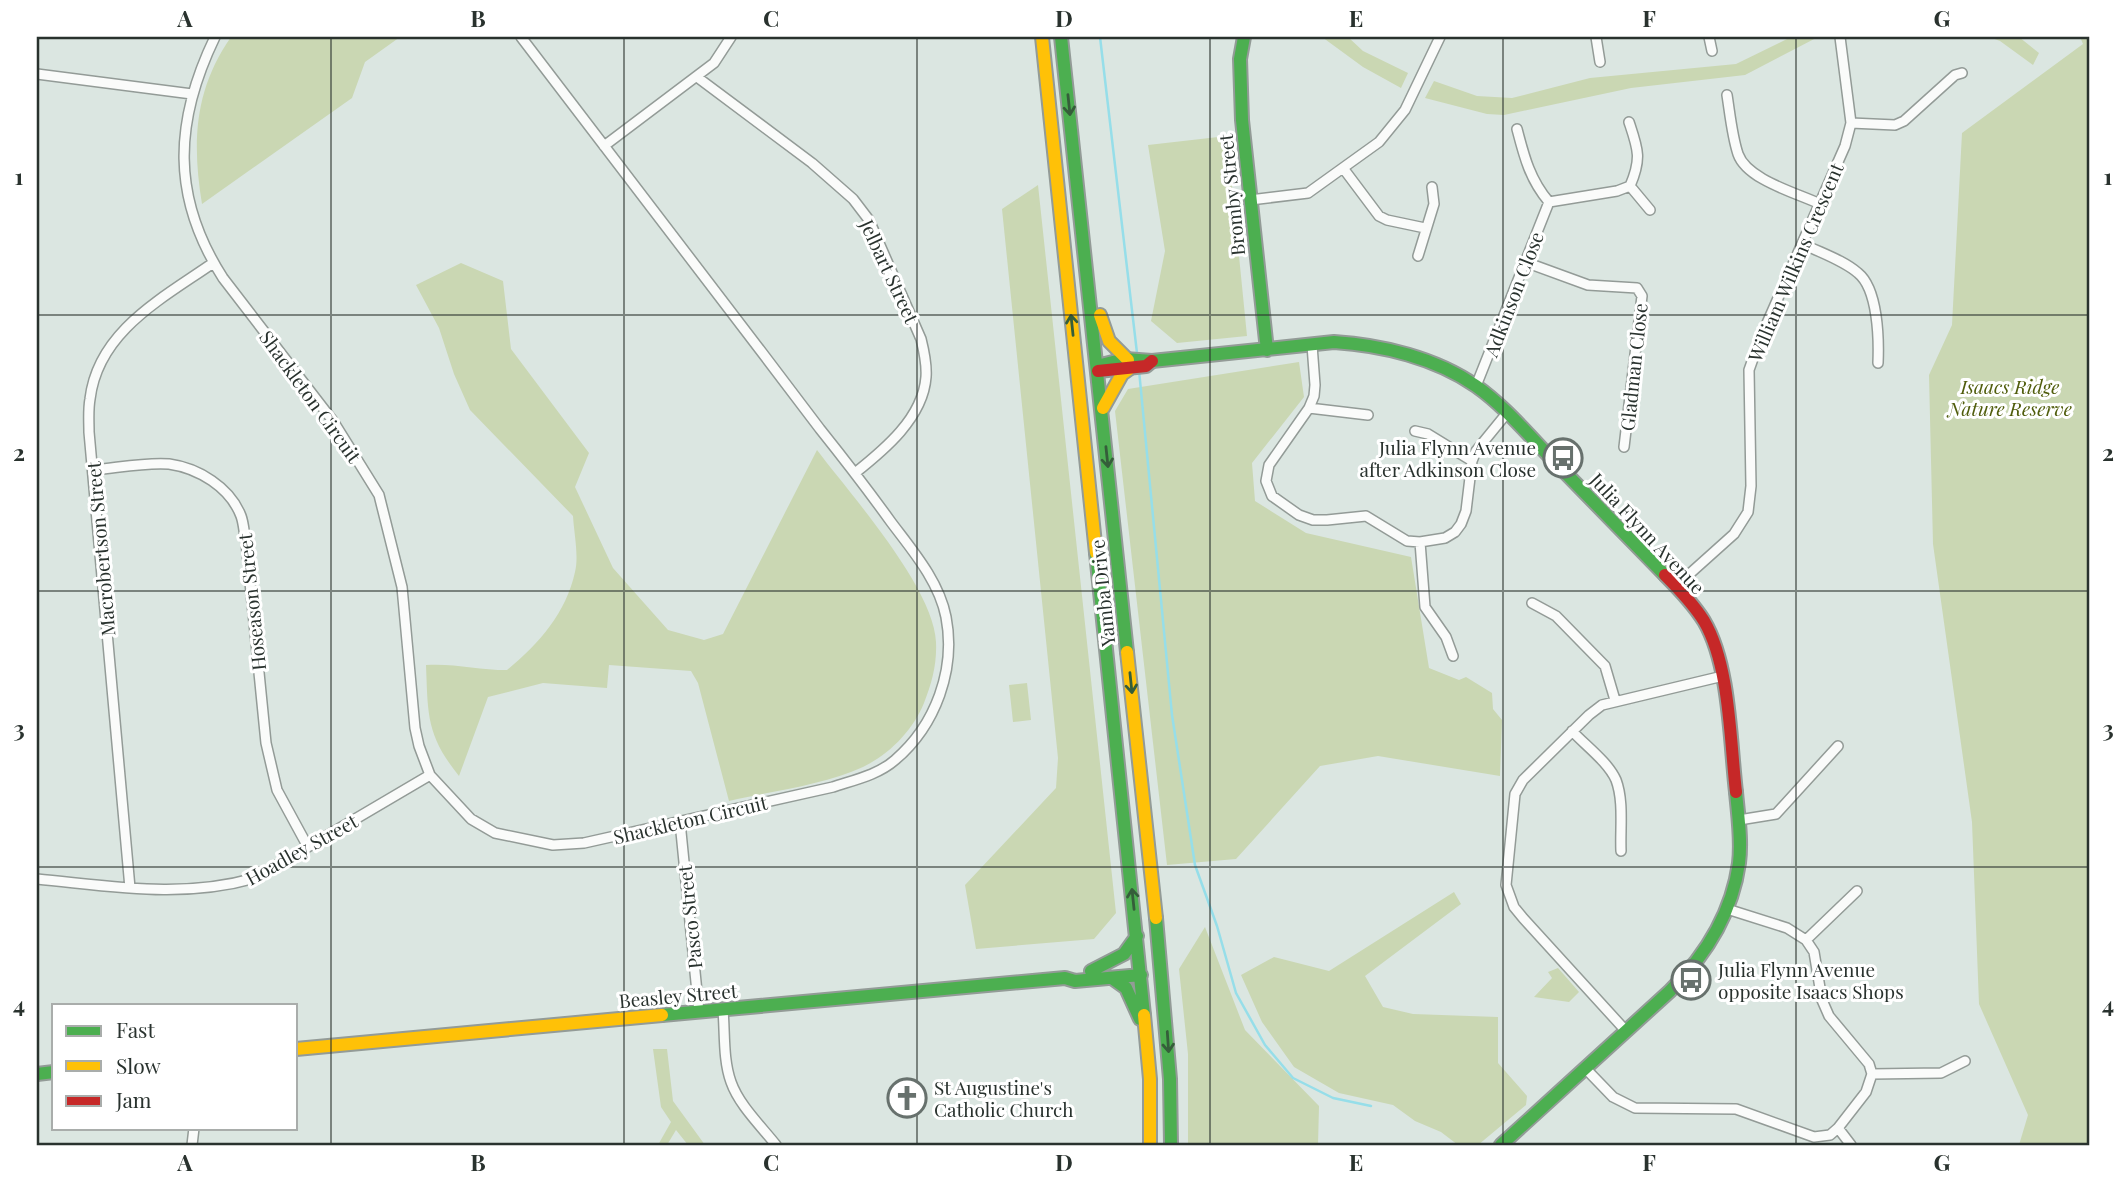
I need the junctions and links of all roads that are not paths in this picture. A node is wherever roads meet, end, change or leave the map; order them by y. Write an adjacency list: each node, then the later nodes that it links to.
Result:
1 (215, 37): 18 (street, Shackleton Circuit)
2 (521, 37): 23 (street, Shackleton Circuit)
3 (731, 37): 17 (street)
4 (1033, 37): 14 (main road)
5 (1042, 37): 14 (main road, Yamba Drive)
6 (1061, 37): 36 (main road, Yamba Drive, one-way to 36)
7 (1244, 37): 27 (main road, Bromby Street)
8 (1440, 37): 24 (street)
9 (1596, 37): 13 (street)
10 (1709, 37): 12 (street)
11 (1840, 37): 21 (street, William Wilkins Crescent)
12 (1712, 51)
13 (1600, 62)
14 (1044, 64): 39 (main road, Yamba Drive, one-way to 14)
15 (1962, 73): 21 (street)
16 (37, 74): 18 (street)
17 (697, 77): 23 (street); 53 (street, Jelbart Street)
18 (192, 94): 35 (street, Shackleton Circuit)
19 (1727, 95): 29 (street)
20 (1629, 122): 25 (street)
21 (1851, 123): 29 (street, William Wilkins Crescent)
22 (1517, 129): 28 (street)
23 (604, 146): 53 (street, Shackleton Circuit)
24 (1343, 168): 27 (street); 31 (street)
25 (1630, 186): 28 (street); 30 (street)
26 (1432, 187): 31 (street)
27 (1250, 200): 38 (main road, Bromby Street)
28 (1549, 202): 34 (street, Adkinson Close)
29 (1821, 204): 32 (street, William Wilkins Crescent)
30 (1650, 210)
31 (1425, 228): 33 (street)
32 (1804, 244): 40 (street); 55 (street, William Wilkins Crescent)
33 (1418, 256)
34 (1525, 262): 43 (street, Adkinson Close); 50 (street, Gladman Close)
35 (214, 263): 52 (street, Macrobertson Street); 62 (street, Shackleton Circuit)
36 (1089, 292): 41 (main road); 42 (main road, Yamba Drive)
37 (1312, 345): 38 (main road, Julia Flynn Avenue); 43 (main road, Julia Flynn Avenue); 44 (street)
38 (1267, 349): 41 (main road, Julia Flynn Avenue)
39 (1075, 351): 42 (main road); 49 (main road, Yamba Drive)
40 (1878, 363)
41 (1129, 365): 42 (main road, Julia Flynn Avenue); 45 (main road)
42 (1096, 369): 45 (main road, Yamba Drive); 49 (main road)
43 (1476, 386): 46 (main road, Julia Flynn Avenue)
44 (1309, 408): 47 (street); 54 (street)
45 (1102, 411): 73 (main road, Yamba Drive, one-way to 73)
46 (1507, 413): 51 (street); 55 (main road, Julia Flynn Avenue)
47 (1368, 415)
48 (1415, 431): 51 (street)
49 (1085, 442): 71 (main road, Yamba Drive, one-way to 49)
50 (1624, 447)
51 (1472, 461): 54 (street)
52 (93, 470): 65 (street, Hoseason Street); 68 (street, Macrobertson Street)
53 (855, 473): 64 (street, Shackleton Circuit)
54 (1420, 542): 57 (street)
55 (1676, 586): 58 (main road, Julia Flynn Avenue)
56 (1532, 603): 59 (street)
57 (1453, 656)
58 (1723, 676): 59 (street); 63 (main road, Julia Flynn Avenue)
59 (1615, 701): 60 (street)
60 (1572, 731): 66 (street); 80 (street)
61 (1838, 746): 63 (street)
62 (430, 775): 64 (street, Shackleton Circuit); 65 (street, Hoadley Street)
63 (1740, 820): 70 (main road, Julia Flynn Avenue)
64 (680, 822): 79 (street, Pasco Street)
65 (308, 847): 68 (street, Hoadley Street)
66 (1621, 851)
67 (37, 879): 68 (street, Hoadley Street)
68 (131, 888)
69 (1857, 891): 72 (street)
70 (1727, 909): 72 (street); 80 (main road, Julia Flynn Avenue)
71 (1137, 936): 74 (main road); 75 (main road, Yamba Drive)
72 (1805, 940): 85 (street)
73 (1161, 970): 75 (main road); 89 (main road, Yamba Drive, one-way to 89)
74 (1091, 971): 75 (main road, Beasley Street); 76 (main road, Beasley Street)
75 (1140, 971): 77 (main road, Beasley Street); 81 (main road, Yamba Drive)
76 (1065, 978): 77 (main road, Beasley Street); 78 (main road, Beasley Street)
77 (1112, 978): 81 (main road)
78 (723, 1010): 79 (main road, Beasley Street); 87 (street)
79 (699, 1012): 82 (main road, Beasley Street)
80 (1626, 1031): 84 (main road, Julia Flynn Avenue)
81 (1147, 1041): 88 (main road)
82 (298, 1049)
83 (1965, 1061): 85 (street)
84 (1585, 1068): 86 (street); 90 (main road, Julia Flynn Avenue)
85 (1872, 1074): 86 (street)
86 (1838, 1128): 91 (street)
87 (776, 1145)
88 (1150, 1145)
89 (1171, 1145)
90 (1501, 1145)
91 (1851, 1145)

